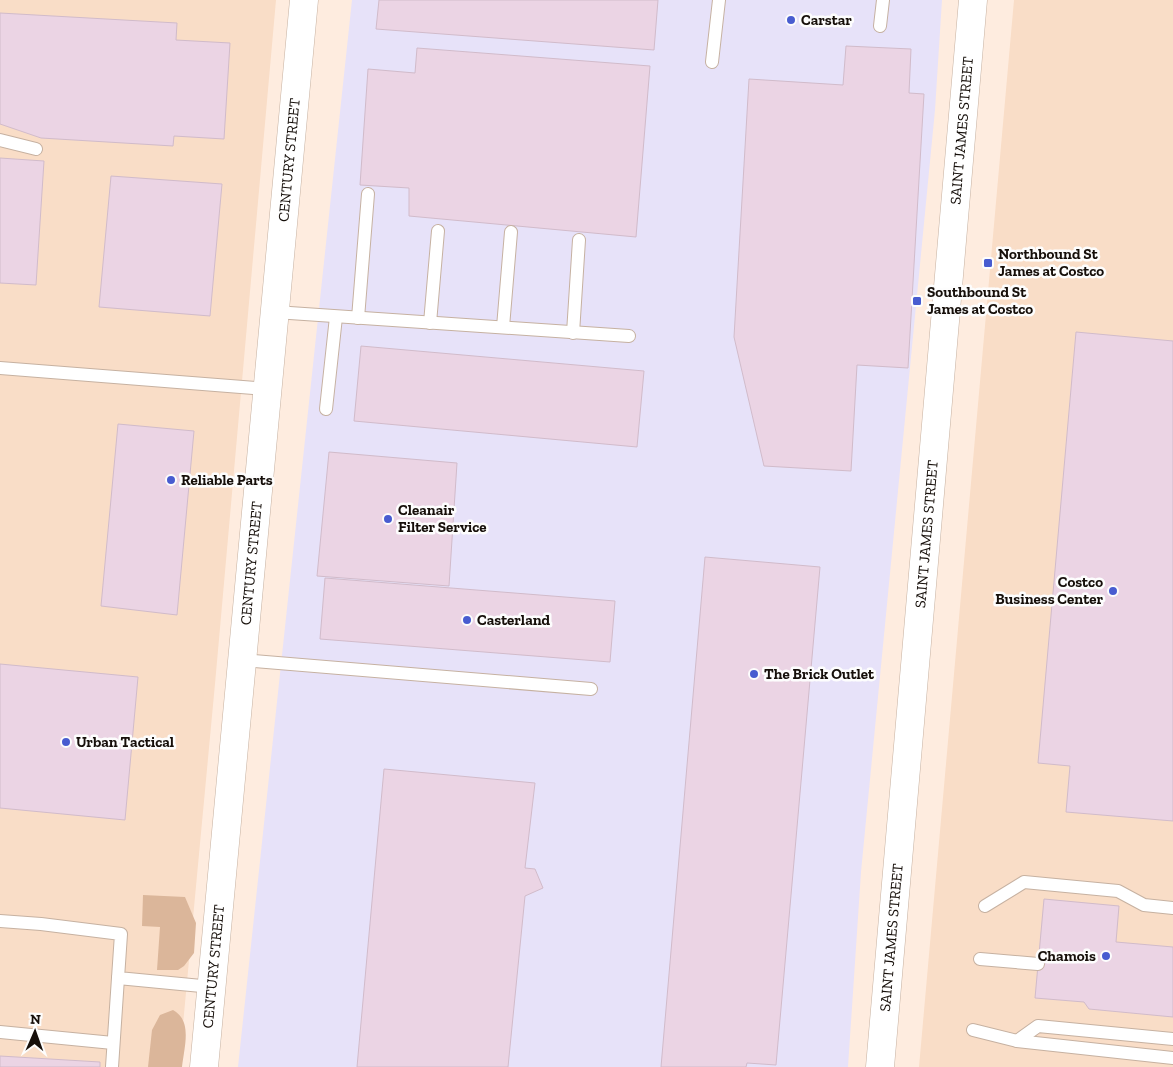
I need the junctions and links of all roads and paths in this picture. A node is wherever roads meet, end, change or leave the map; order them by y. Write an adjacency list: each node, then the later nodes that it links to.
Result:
1 (304, 0): 13 (main road, CENTURY STREET)
2 (719, 0): 6 (lane)
3 (883, 0): 5 (lane)
4 (973, 0): 40 (main road, SAINT JAMES STREET)
5 (880, 26)
6 (712, 62)
7 (0, 140): 8 (lane)
8 (36, 149)
9 (368, 194): 15 (lane)
10 (438, 231): 16 (lane)
11 (511, 232): 17 (lane)
12 (579, 240): 18 (lane)
13 (275, 312): 14 (lane); 21 (main road, CENTURY STREET)
14 (336, 317): 15 (lane); 22 (lane)
15 (358, 318): 16 (lane)
16 (430, 323): 17 (lane)
17 (503, 328): 18 (lane)
18 (573, 333): 19 (lane)
19 (629, 336)
20 (0, 368): 21 (lane)
21 (268, 389): 23 (main road, CENTURY STREET)
22 (326, 409)
23 (242, 660): 24 (lane); 31 (main road, CENTURY STREET)
24 (591, 689)
25 (985, 906): 26 (lane)
26 (1173, 908)
27 (0, 920): 30 (lane)
28 (980, 958): 29 (lane)
29 (1038, 964)
30 (118, 978): 31 (lane); 36 (lane)
31 (212, 987): 39 (main road, CENTURY STREET)
32 (974, 1030): 35 (lane)
33 (0, 1032): 36 (lane)
34 (1173, 1038): 35 (lane)
35 (1017, 1041): 37 (lane)
36 (113, 1043): 38 (lane)
37 (1173, 1058)
38 (112, 1067)
39 (204, 1067)
40 (880, 1067)

